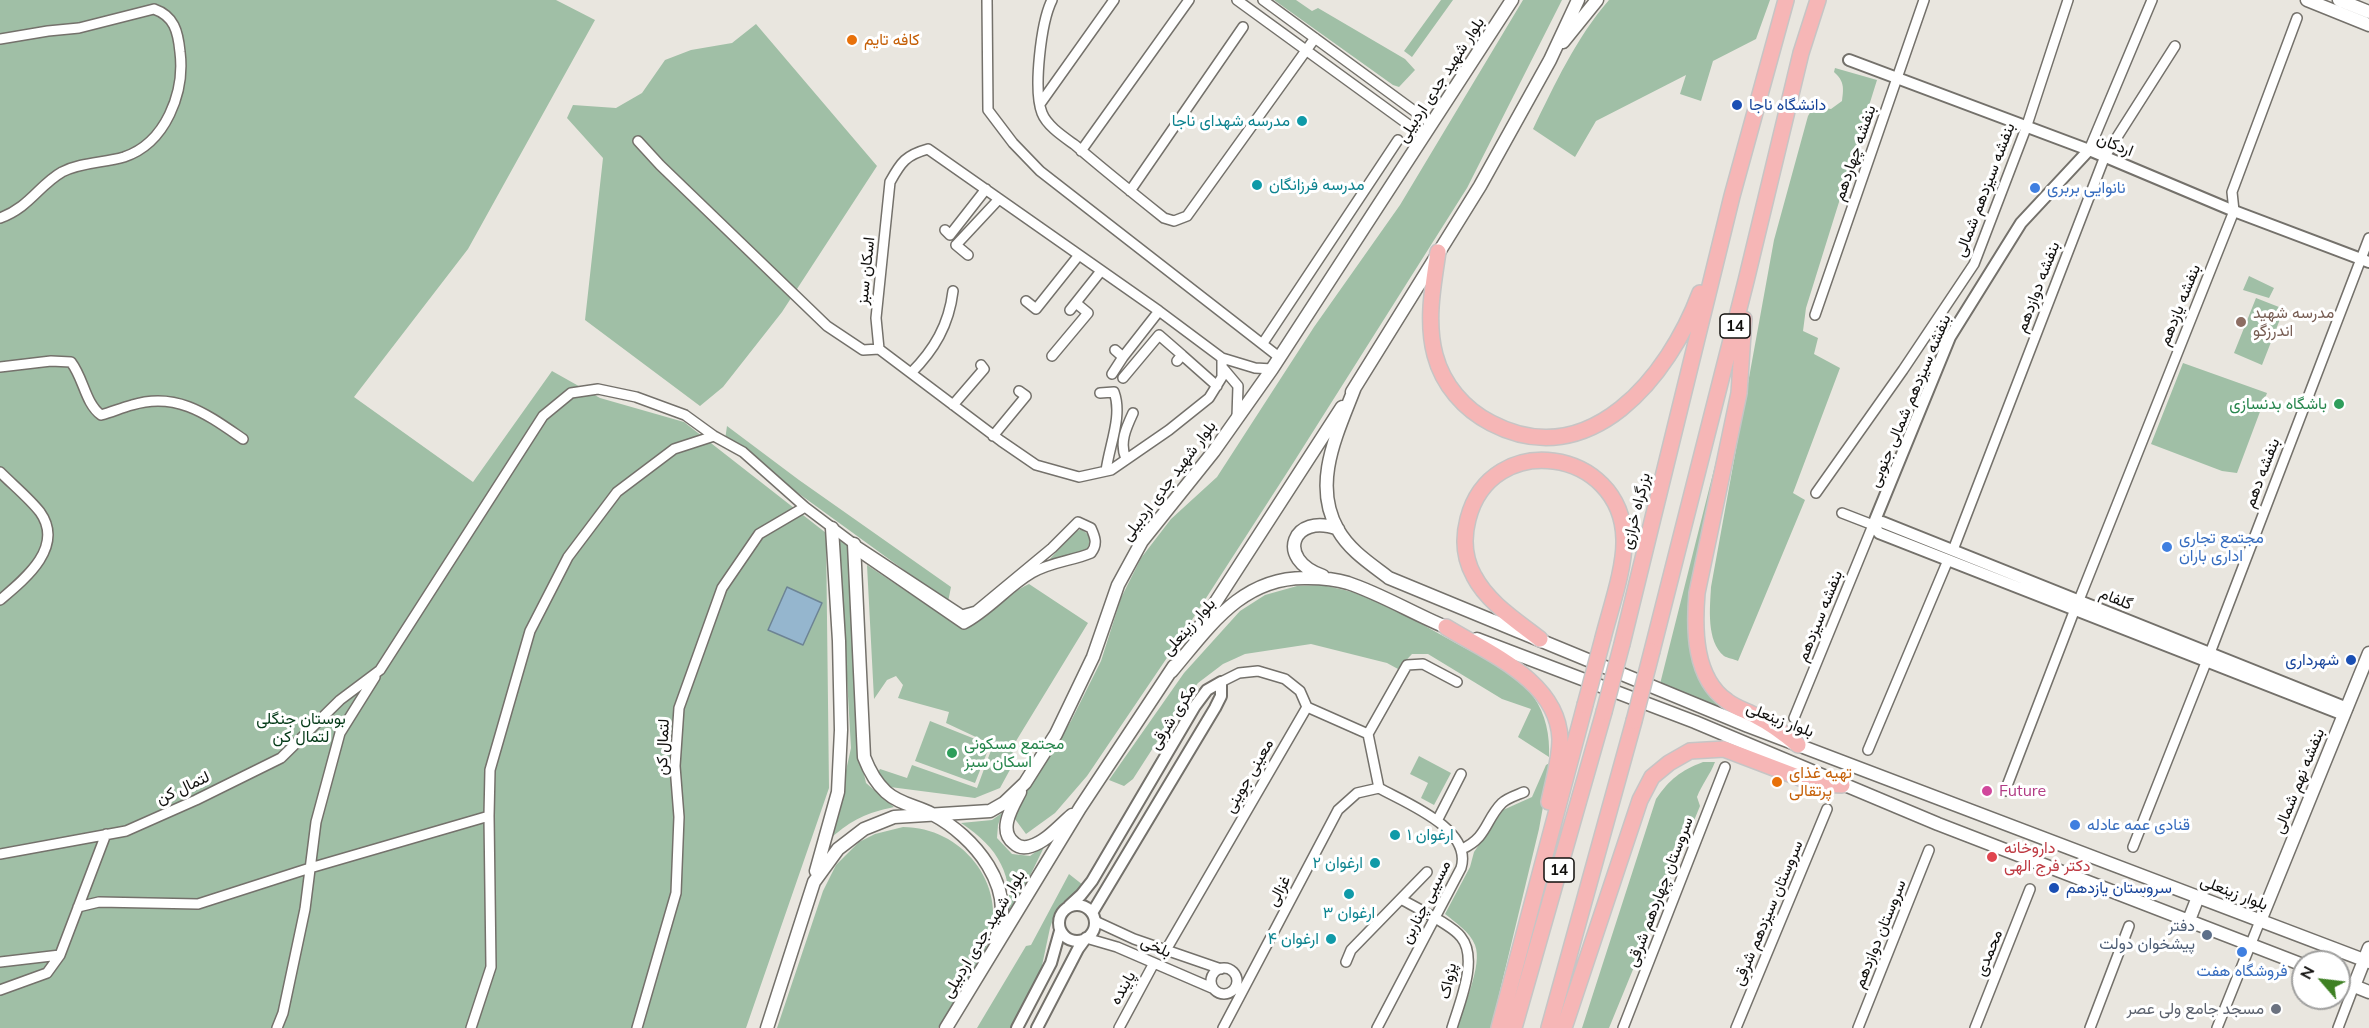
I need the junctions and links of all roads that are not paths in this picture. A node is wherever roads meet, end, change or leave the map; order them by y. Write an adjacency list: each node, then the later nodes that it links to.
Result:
1 (987, 0): 55 (street)
2 (1052, 0): 28 (street)
3 (1114, 0): 28 (street)
4 (1189, 0): 35 (street)
5 (1236, 0): 24 (street)
6 (1263, 0): 21 (street)
7 (1512, 0): 29 (main road, بلوار شهید جدی اردبیلی)
8 (1578, 0): 25 (main road, بلوار شهید جدی اردبیلی)
9 (1597, 0): 25 (main road)
10 (1786, 0): 39 (highway, بزرگراه خرازی / 14)
11 (1818, 0): 50 (highway, 14)
12 (1924, 0): 27 (street, بنفشه چهاردهم)
13 (2068, 0): 30 (street, بنفشه سیزدهم شمالی)
14 (2152, 0): 34 (street)
15 (2307, 0): 19 (main road)
16 (2339, 0): 17 (main road)
17 (2369, 12)
18 (2297, 18): 41 (street, بنفشه یازدهم)
19 (2369, 25)
20 (1243, 27): 38 (street)
21 (1315, 38): 24 (street); 29 (street)
22 (0, 39): 42 (street)
23 (2175, 46): 36 (street, بنفشه دوازدهم)
24 (1306, 51): 31 (street); 38 (street)
25 (1550, 60): 45 (main road, بلوار شهید جدی اردبیلی)
26 (1849, 60): 27 (street, اردکان)
27 (1897, 76): 30 (street, اردکان); 54 (street, بنفشه چهاردهم)
28 (1040, 104): 35 (street)
29 (1432, 124): 31 (main road, بلوار شهید جدی اردبیلی)
30 (2026, 128): 34 (street, اردکان); 81 (street, بنفشه سیزدهم شمالی)
31 (1424, 136): 60 (main road, بلوار شهید جدی اردبیلی)
32 (1398, 140): 55 (street)
33 (638, 141): 56 (street)
34 (2090, 150): 36 (street, اردکان); 84 (street, بنفشه سیزدهم شمالی جنوبی)
35 (1081, 151): 38 (street)
36 (2105, 156): 41 (street, اردکان); 88 (street, بنفشه دوازدهم)
37 (986, 189): 40 (street, اسکان سبز); 43 (street); 56 (street, اسکان سبز)
38 (1130, 191)
39 (1732, 196): 45 (highway); 170 (highway, بزرگراه خرازی / 14, bridge)
40 (999, 199): 46 (street); 47 (street, اسکان سبز)
41 (2234, 211): 48 (street, اردکان); 91 (street, بنفشه یازدهم)
42 (0, 218)
43 (945, 230)
44 (2369, 238): 48 (street, بنفشه دهم)
45 (1438, 252): 69 (main road, بلوار شهید جدی اردبیلی)
46 (968, 255)
47 (1078, 255): 49 (street, اسکان سبز); 52 (street)
48 (2365, 261): 95 (street, بنفشه دهم)
49 (1101, 271): 53 (street, اسکان سبز); 58 (street)
50 (1746, 280): 104 (highway); 171 (highway, 14, bridge)
51 (952, 291): 65 (street)
52 (1026, 301)
53 (1159, 311): 59 (street); 61 (street, اسکان سبز)
54 (1815, 315)
55 (1263, 343): 60 (street)
56 (879, 349): 65 (street)
57 (1115, 350): 59 (street)
58 (1052, 356)
59 (1123, 357): 66 (street)
60 (1279, 357): 64 (main road, بلوار شهید جدی اردبیلی)
61 (1222, 363): 64 (street, اسکان سبز); 68 (street); 74 (street, اسکان سبز)
62 (981, 365): 72 (street)
63 (0, 367): 77 (street)
64 (1272, 369): 74 (main road, بلوار شهید جدی اردبیلی)
65 (911, 373): 72 (street)
66 (1112, 374)
67 (1123, 378): 68 (street)
68 (1217, 386): 78 (street)
69 (1355, 387): 86 (main road, بلوار زینعلی); 97 (main road, بلوار شهید جدی اردبیلی)
70 (1019, 391): 76 (street)
71 (1100, 393): 79 (street)
72 (953, 405): 76 (street)
73 (1133, 413): 78 (street)
74 (1237, 417): 108 (main road, بلوار شهید جدی اردبیلی)
75 (714, 436): 82 (street, لتمال کن); 96 (street, لتمال کن); 116 (street)
76 (993, 436): 79 (street)
77 (243, 439)
78 (1126, 459): 79 (street)
79 (1106, 471)
80 (0, 472): 90 (street)
81 (1816, 493)
82 (805, 507): 85 (street, لتمال کن); 160 (street, لتمال کن)
83 (1842, 513): 84 (street, گلفام)
84 (1873, 525): 88 (street, گلفام); 102 (street, بنفشه سیزدهم)
85 (832, 528): 87 (street, لتمال کن); 125 (main road)
86 (1338, 529): 89 (main road); 93 (main road, بلوار زینعلی)
87 (855, 546): 87 (street); 115 (main road)
88 (1950, 555): 91 (street, گلفام); 105 (street, بنفشه دوازدهم)
89 (1329, 579): 92 (main road, بلوار زینعلی); 97 (main road, بلوار زینعلی)
90 (0, 600)
91 (2077, 605): 95 (street, گلفام); 111 (street, بنفشه یازدهم)
92 (1446, 627): 109 (main road, بلوار زینعلی); 129 (highway)
93 (1540, 639): 104 (main road, بلوار زینعلی); 129 (highway, bridge)
94 (2369, 652): 101 (main road, بنفشه نهم شمالی)
95 (2208, 656): 101 (street, گلفام); 119 (street, بنفشه دهم)
96 (380, 670): 118 (street, لتمال کن); 123 (street, لتمال کن)
97 (1171, 672): 113 (main road, بلوار شهید جدی اردبیلی)
98 (1221, 682): 100 (street); 130 (street, مکری شرقی); 132 (street, مکری شرقی)
99 (1457, 682): 103 (street)
100 (1307, 707): 103 (street); 141 (street, معینی جوینی)
101 (2346, 711): 135 (main road, بنفشه نهم شمالی)
102 (1794, 718)
103 (1368, 734): 110 (street)
104 (1798, 745): 127 (main road, بلوار زینعلی)
105 (1868, 750)
106 (1725, 768): 173 (street, سروستان چهاردهم شرقی)
107 (1461, 774): 117 (street)
108 (1025, 783): 113 (main road); 115 (main road, بلوار شهید جدی اردبیلی)
109 (1842, 785): 134 (main road, بلوار زینعلی); 172 (highway)
110 (1378, 788): 117 (street, مسیبی چناربن); 150 (street, غزالی)
111 (2005, 791)
112 (1524, 792): 120 (street)
113 (1080, 808): 149 (main road, بلوار شهید جدی اردبیلی)
114 (1827, 809): 174 (street, سروستان سیزدهم شرقی)
115 (932, 814): 125 (main road, بلوار شهید جدی اردبیلی); 149 (main road)
116 (489, 816): 123 (street); 159 (street)
117 (1438, 819): 120 (street, مسیبی چناربن)
118 (106, 834): 122 (street, لتمال کن); 131 (street)
119 (2133, 847)
120 (1462, 849): 133 (street, مسیبی چناربن)
121 (1929, 850): 175 (street, سروستان دوازدهم)
122 (0, 854)
123 (310, 868): 131 (street); 158 (street, لتمال کن)
124 (1427, 872): 128 (street)
125 (814, 882): 161 (main road, بلوار شهید جدی اردبیلی)
126 (2030, 890): 176 (street, محمدی)
127 (2198, 897): 134 (main road); 135 (main road, بلوار زینعلی)
128 (1401, 899): 133 (street, پژواک); 146 (street)
129 (1532, 901): 169 (highway)
130 (1069, 906): 132 (street); 137 (street)
131 (78, 907): 142 (street)
132 (1093, 917): 138 (street); 141 (street, بلخی)
133 (1435, 918): 167 (street, مسیبی چناربن); 168 (street, پژواک)
134 (2189, 920): 139 (main road, بلوار زینعلی)
135 (2260, 921): 139 (street); 144 (main road, بلوار زینعلی)
136 (2130, 926): 177 (street)
137 (1060, 931): 138 (street); 163 (street)
138 (1086, 938): 147 (street, بلخی); 164 (street)
139 (2251, 944): 143 (main road, بلوار زینعلی); 178 (street)
140 (2369, 948): 144 (main road)
141 (1166, 950): 148 (street, بلخی)
142 (60, 955): 145 (street); 154 (street)
143 (2291, 960)
144 (2366, 961): 152 (main road)
145 (0, 962)
146 (1346, 962)
147 (1154, 963): 153 (street, بلخی); 165 (street, پاینده)
148 (1226, 970): 150 (street, بلخی); 153 (street); 156 (street)
149 (978, 977): 162 (main road, بلوار شهید جدی اردبیلی)
150 (1251, 977): 157 (street, غزالی)
151 (2351, 985): 152 (main road)
152 (2354, 986): 155 (main road); 179 (street)
153 (1212, 988): 156 (street)
154 (0, 990)
155 (2369, 992)
156 (1227, 994): 157 (street)
157 (1239, 999): 166 (street, غزالی)
158 (277, 1028)
159 (471, 1028)
160 (637, 1028)
161 (767, 1028)
162 (946, 1028)
163 (1017, 1028)
164 (1037, 1028)
165 (1119, 1028)
166 (1223, 1028)
167 (1377, 1028)
168 (1452, 1028)
169 (1499, 1028)
170 (1514, 1028)
171 (1549, 1028)
172 (1564, 1028)
173 (1623, 1028)
174 (1736, 1028)
175 (1858, 1028)
176 (1975, 1028)
177 (2090, 1028)
178 (2217, 1028)
179 (2338, 1028)

